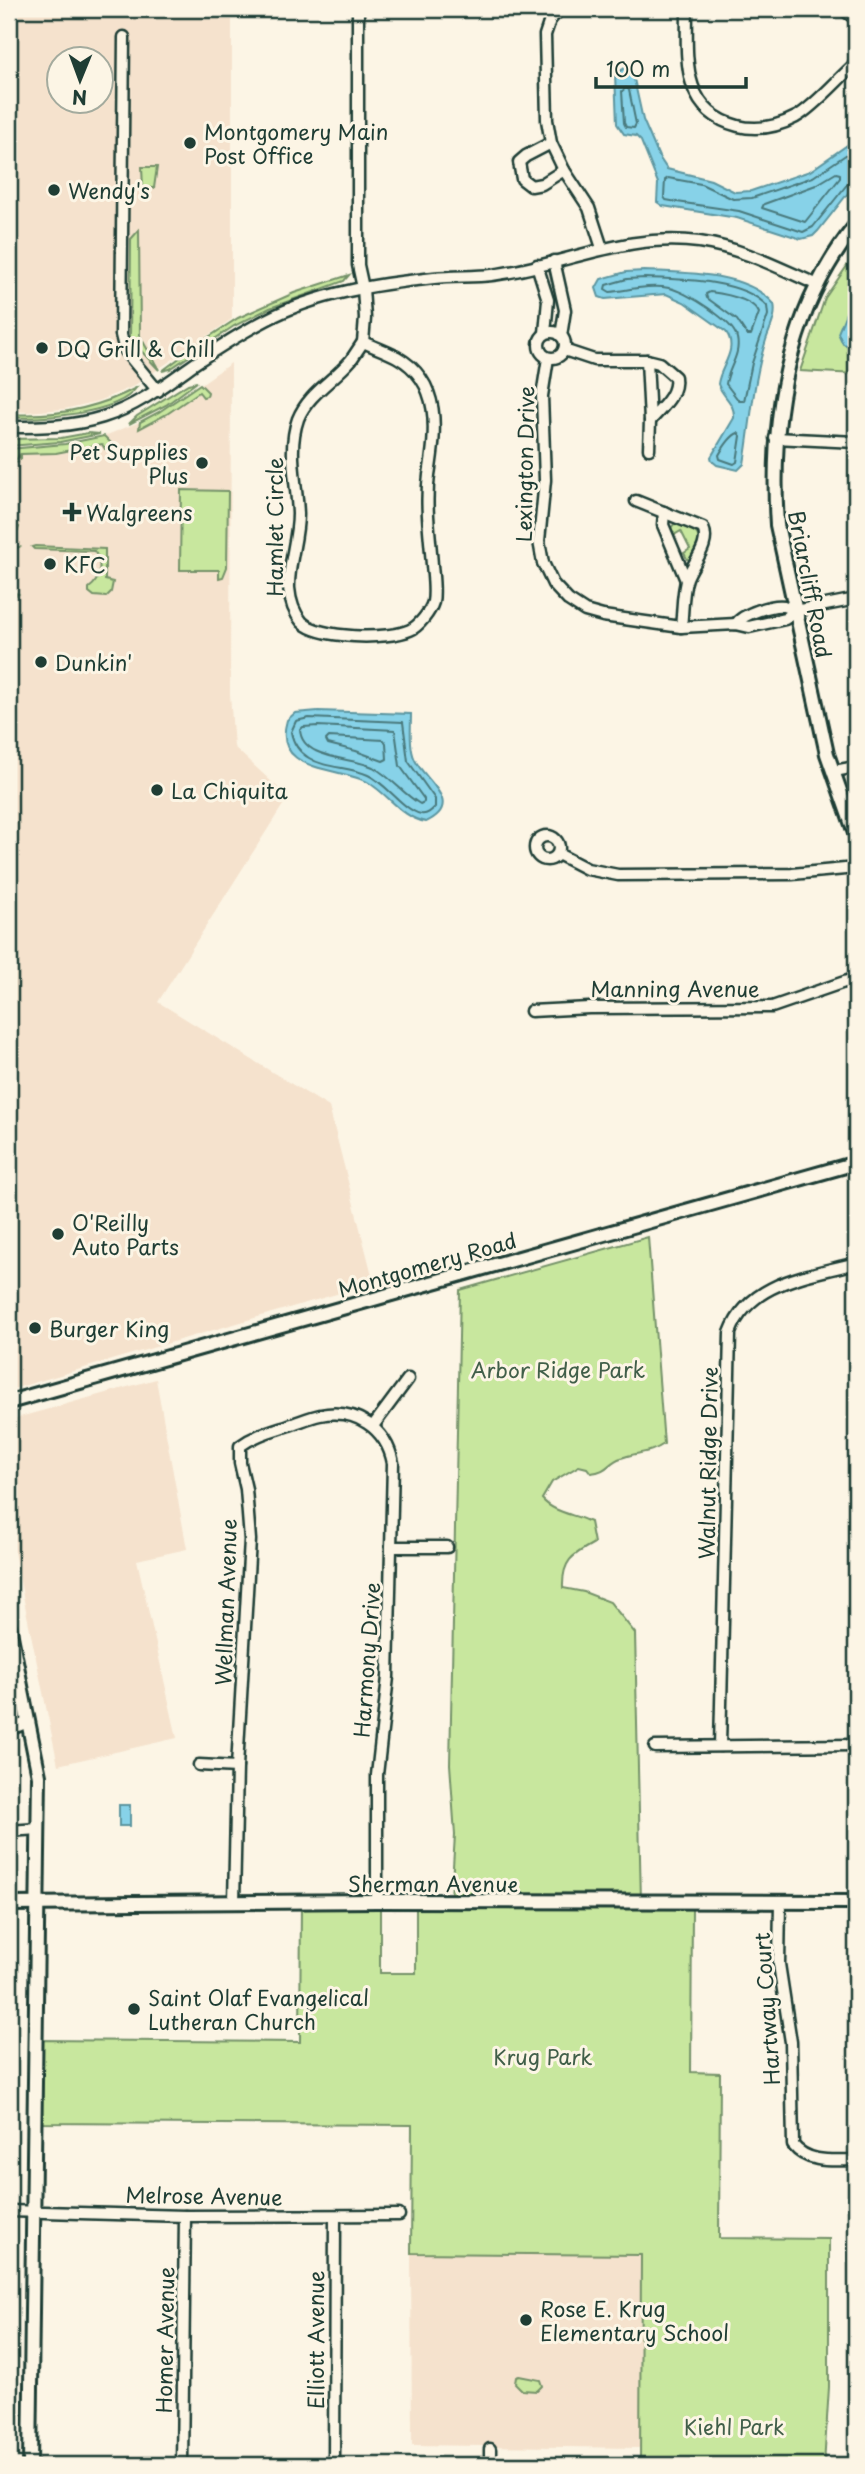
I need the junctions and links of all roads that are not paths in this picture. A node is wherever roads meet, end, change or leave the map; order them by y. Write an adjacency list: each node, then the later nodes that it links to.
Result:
1 (358, 9): 15 (street)
2 (560, 9): 8 (street)
3 (687, 9): 7 (street)
4 (843, 9): 5 (street)
5 (856, 19)
6 (124, 37): 22 (street)
7 (856, 63)
8 (551, 144): 9 (street); 9 (street)
9 (564, 170): 11 (street)
10 (856, 225): 14 (street, Briarcliff Road)
11 (601, 248): 12 (street); 14 (street)
12 (554, 261): 13 (street); 17 (street)
13 (537, 265): 15 (street); 16 (street, Lexington Drive)
14 (818, 285): 25 (street, Briarcliff Road)
15 (363, 288): 18 (street); 22 (street)
16 (545, 333): 17 (street); 20 (street, Lexington Drive)
17 (561, 335): 19 (street)
18 (363, 342): 18 (street, Hamlet Circle)
19 (564, 350): 20 (street, Lexington Drive); 21 (street)
20 (548, 358): 33 (street, Lexington Drive)
21 (648, 360): 23 (street); 23 (street)
22 (158, 391): 24 (street)
23 (650, 421): 27 (street)
24 (9, 427)
25 (775, 438): 26 (street); 32 (street, Briarcliff Road)
26 (856, 442)
27 (649, 449)
28 (636, 501): 29 (street)
29 (664, 512): 30 (street); 30 (street)
30 (686, 580): 33 (street)
31 (856, 599): 32 (street, Lexington Drive)
32 (795, 611): 33 (street, Lexington Drive); 35 (street, Briarcliff Road)
33 (681, 627)
34 (856, 767): 35 (street)
35 (834, 771): 36 (street, Briarcliff Road)
36 (856, 836)
37 (558, 854): 38 (street)
38 (856, 868)
39 (856, 978): 40 (street, Manning Avenue)
40 (531, 1011)
41 (856, 1163): 44 (street, Montgomery Road)
42 (856, 1263): 52 (street, Walnut Ridge Drive)
43 (408, 1379): 45 (street)
44 (9, 1402)
45 (373, 1426): 46 (street, Harmony Drive); 55 (street, Wellman Avenue)
46 (391, 1547): 47 (street); 58 (street, Harmony Drive)
47 (447, 1547)
48 (9, 1626): 49 (street)
49 (28, 1722): 50 (street); 56 (street)
50 (10, 1728)
51 (856, 1745): 52 (street)
52 (720, 1746): 53 (street)
53 (655, 1747)
54 (199, 1765): 55 (street)
55 (237, 1767): 59 (street, Wellman Avenue)
56 (38, 1829): 57 (street); 63 (street)
57 (9, 1831)
58 (377, 1901): 59 (street, Sherman Avenue); 60 (street, Sherman Avenue)
59 (234, 1902): 63 (street, Sherman Avenue)
60 (780, 1902): 61 (street, Sherman Avenue); 64 (street, Hartway Court)
61 (856, 1902)
62 (9, 1904): 63 (street, Sherman Avenue)
63 (37, 1904): 66 (street)
64 (856, 2160)
65 (9, 2211): 66 (street, Melrose Avenue)
66 (33, 2211): 68 (street, Melrose Avenue); 71 (street)
67 (399, 2215): 69 (street, Melrose Avenue)
68 (184, 2216): 69 (street, Melrose Avenue); 72 (street, Homer Avenue)
69 (335, 2216): 73 (street, Elliott Avenue)
70 (490, 2449): 74 (street)
71 (30, 2465)
72 (182, 2465)
73 (334, 2465)
74 (490, 2465)

